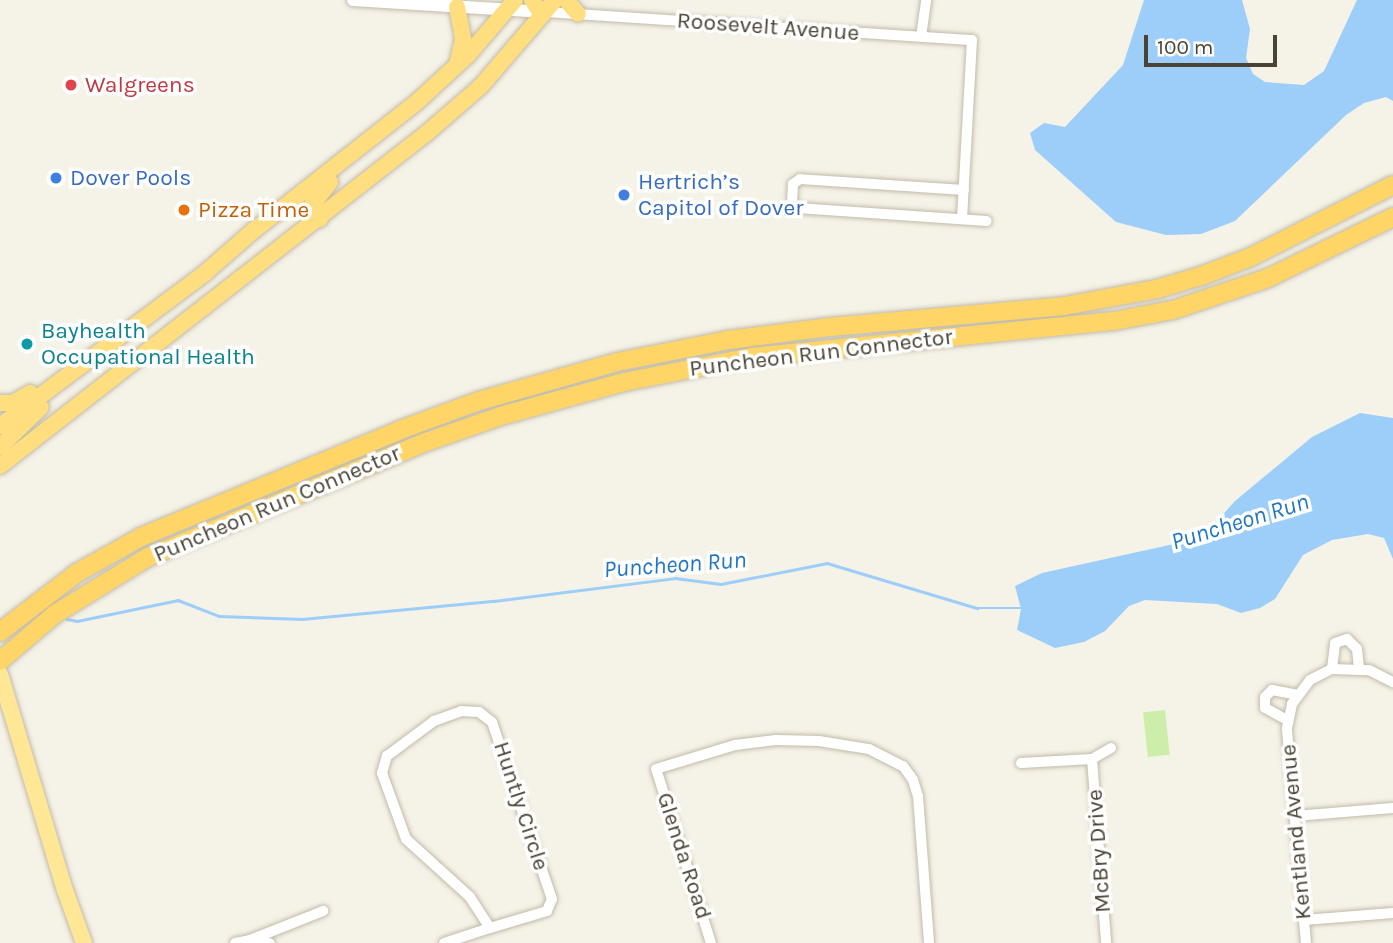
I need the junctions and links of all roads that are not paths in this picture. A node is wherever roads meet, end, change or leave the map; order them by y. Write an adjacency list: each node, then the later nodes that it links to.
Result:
1 (353, 0): 6 (street, Roosevelt Avenue)
2 (566, 0): 7 (highway)
3 (926, 0): 8 (street)
4 (511, 5): 5 (street, Roosevelt Avenue); 6 (street, Roosevelt Avenue); 9 (highway)
5 (543, 6): 7 (street, Roosevelt Avenue); 13 (highway)
6 (457, 7): 9 (highway)
7 (578, 15): 8 (street, Roosevelt Avenue)
8 (922, 37): 12 (street, Roosevelt Avenue)
9 (457, 65): 10 (highway)
10 (405, 111): 13 (highway); 17 (highway)
11 (1393, 185): 25 (highway, Puncheon Run Connector)
12 (964, 190): 14 (street); 14 (street)
13 (320, 219): 21 (highway)
14 (962, 219): 16 (street)
15 (1388, 219): 26 (highway, Puncheon Run Connector)
16 (987, 221)
17 (205, 272): 18 (highway); 22 (highway)
18 (94, 353): 19 (highway); 20 (highway)
19 (0, 403)
20 (0, 426)
21 (30, 443): 23 (highway); 24 (highway)
22 (0, 447)
23 (0, 466)
24 (0, 482)
25 (0, 632)
26 (0, 661)
27 (1359, 668): 28 (street); 28 (street); 30 (street)
28 (1332, 669): 31 (street, Kentland Avenue)
29 (0, 674): 43 (main road)
30 (1393, 681)
31 (1297, 695): 32 (street, Kentland Avenue); 32 (street, Kentland Avenue)
32 (1287, 720): 37 (street, Kentland Avenue)
33 (1111, 748): 34 (street)
34 (1092, 760): 35 (street); 49 (street, McBry Drive)
35 (1021, 763)
36 (1393, 808): 37 (street)
37 (1295, 817): 40 (street, Kentland Avenue)
38 (323, 911): 42 (street)
39 (1393, 913): 40 (street)
40 (1304, 920): 50 (street, Kentland Avenue)
41 (490, 928): 41 (street, Huntly Circle); 46 (street, Huntly Circle)
42 (250, 940): 44 (street); 45 (street)
43 (84, 943)
44 (235, 943)
45 (271, 943)
46 (444, 943)
47 (711, 943): 48 (street, Glenda Road)
48 (929, 943)
49 (1106, 943)
50 (1306, 943)

